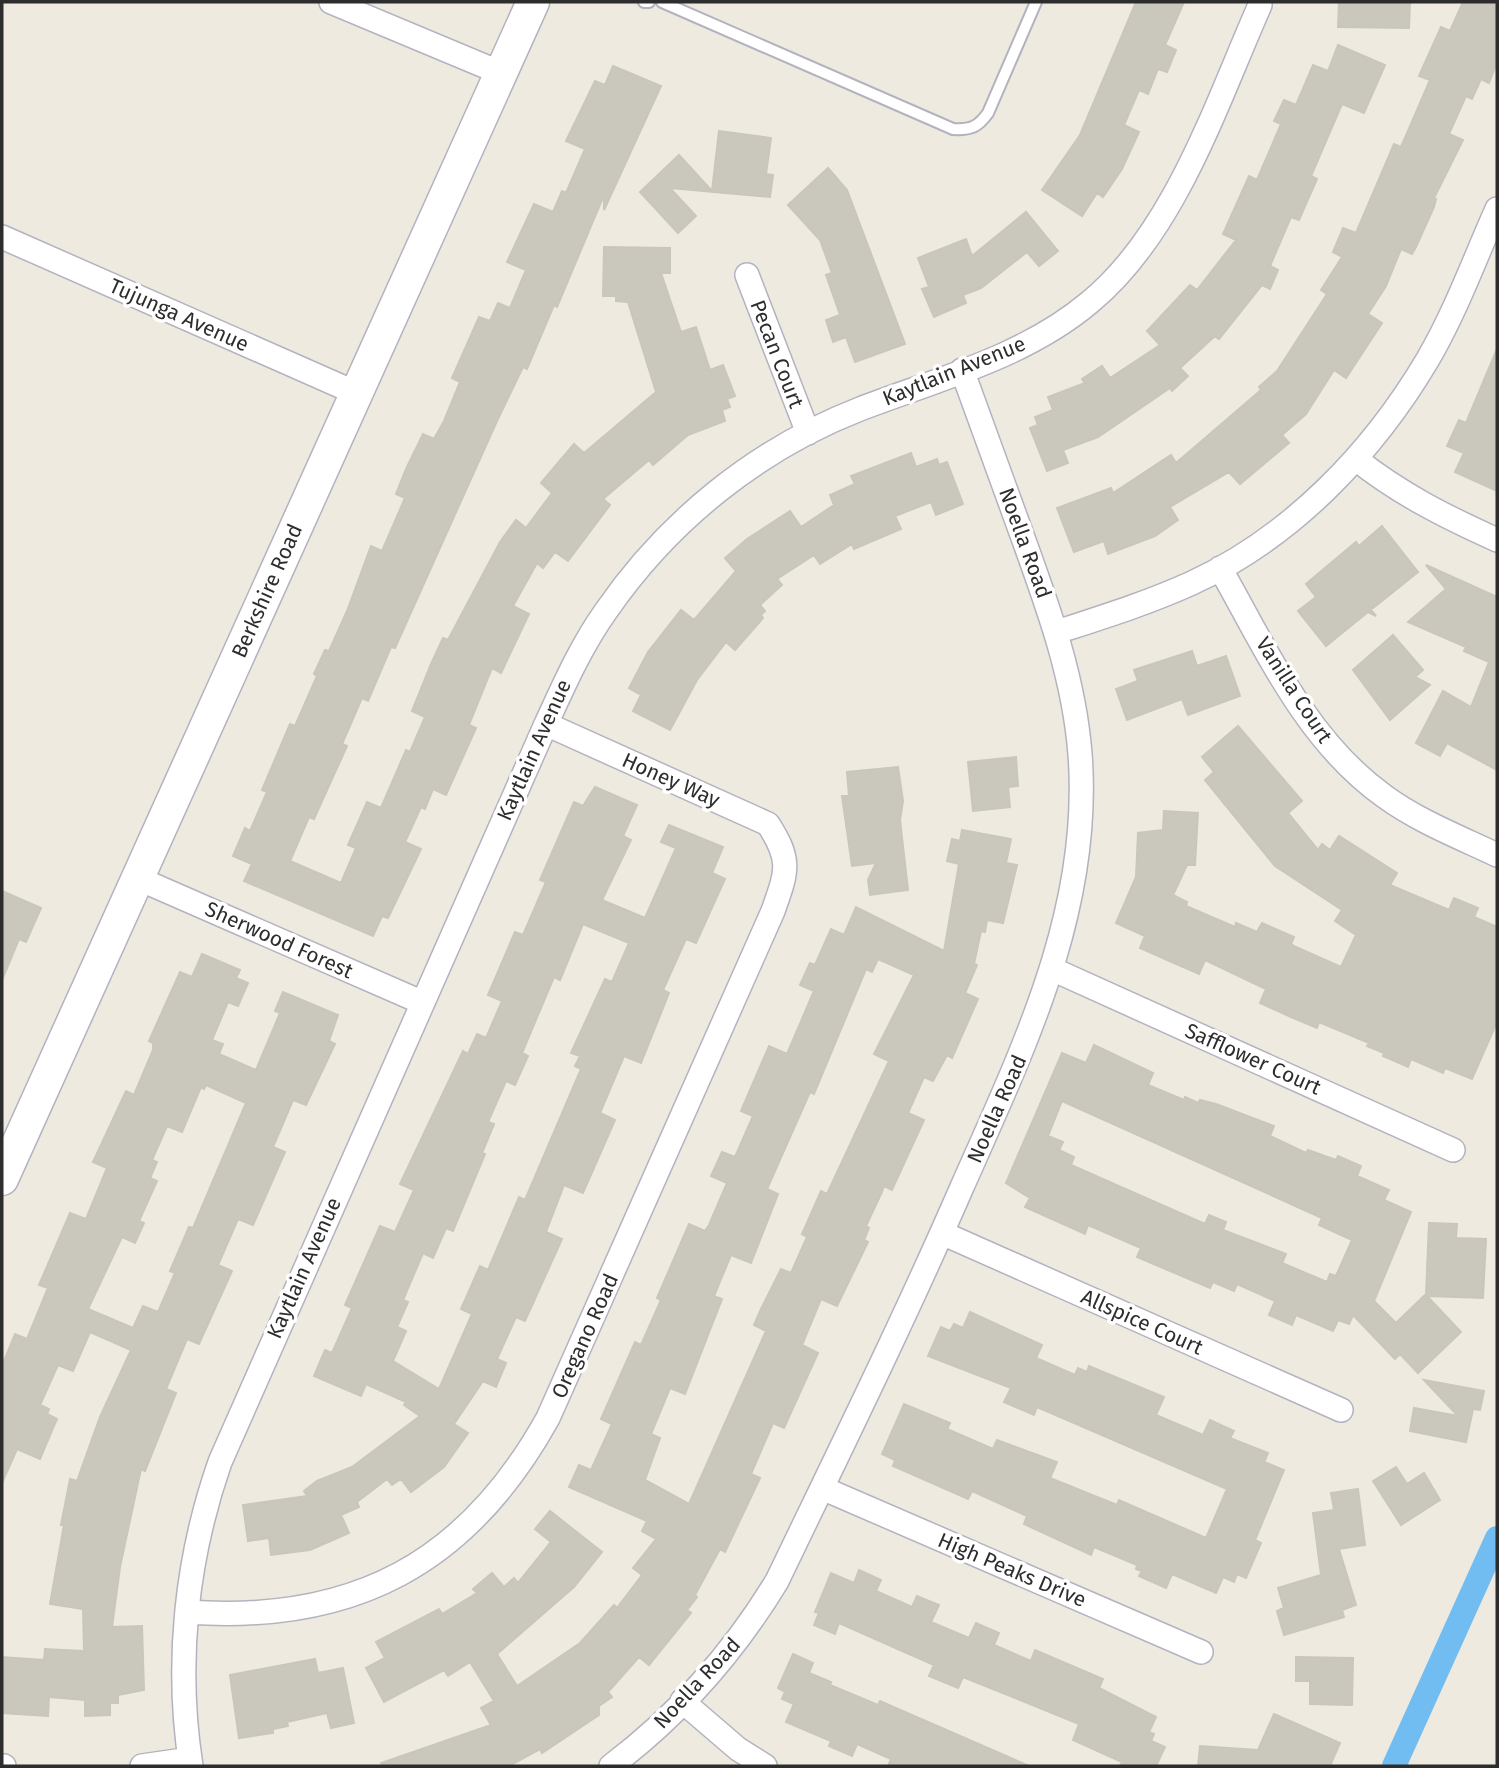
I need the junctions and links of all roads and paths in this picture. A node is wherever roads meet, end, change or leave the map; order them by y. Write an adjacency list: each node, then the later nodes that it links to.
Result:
1 (331, 2): 6 (street)
2 (533, 2): 6 (street, Berkshire Road)
3 (662, 2): 4 (lane)
4 (1036, 2)
5 (1260, 5): 10 (street, Kaytlain Avenue)
6 (501, 73): 11 (street, Berkshire Road)
7 (1497, 209): 13 (street)
8 (2, 237): 11 (street, Tujunga Avenue)
9 (747, 275): 12 (street, Pecan Court)
10 (962, 370): 12 (street, Kaytlain Avenue); 16 (street, Noella Road)
11 (356, 393): 20 (street, Berkshire Road)
12 (808, 433): 17 (street, Kaytlain Avenue)
13 (1356, 459): 14 (street); 15 (street)
14 (1497, 540)
15 (1220, 568): 16 (street); 19 (street, Vanilla Court)
16 (1057, 632): 21 (street, Noella Road)
17 (546, 724): 18 (street, Honey Way); 22 (street, Kaytlain Avenue)
18 (785, 849): 28 (street, Oregano Road)
19 (1497, 855)
20 (137, 878): 22 (street, Sherwood Forest); 24 (street, Berkshire Road)
21 (1052, 969): 23 (street, Safflower Court); 25 (street, Noella Road)
22 (421, 1002): 28 (street, Kaytlain Avenue)
23 (1453, 1150)
24 (2, 1179)
25 (942, 1233): 26 (street, Allspice Court); 27 (street, Noella Road)
26 (1341, 1410)
27 (822, 1488): 29 (street, High Peaks Drive); 30 (street, Noella Road)
28 (187, 1612): 31 (street, Kaytlain Avenue)
29 (1201, 1652)
30 (682, 1701): 33 (street, Noella Road); 34 (street)
31 (191, 1763): 32 (street)
32 (142, 1766)
33 (611, 1766)
34 (765, 1766)

